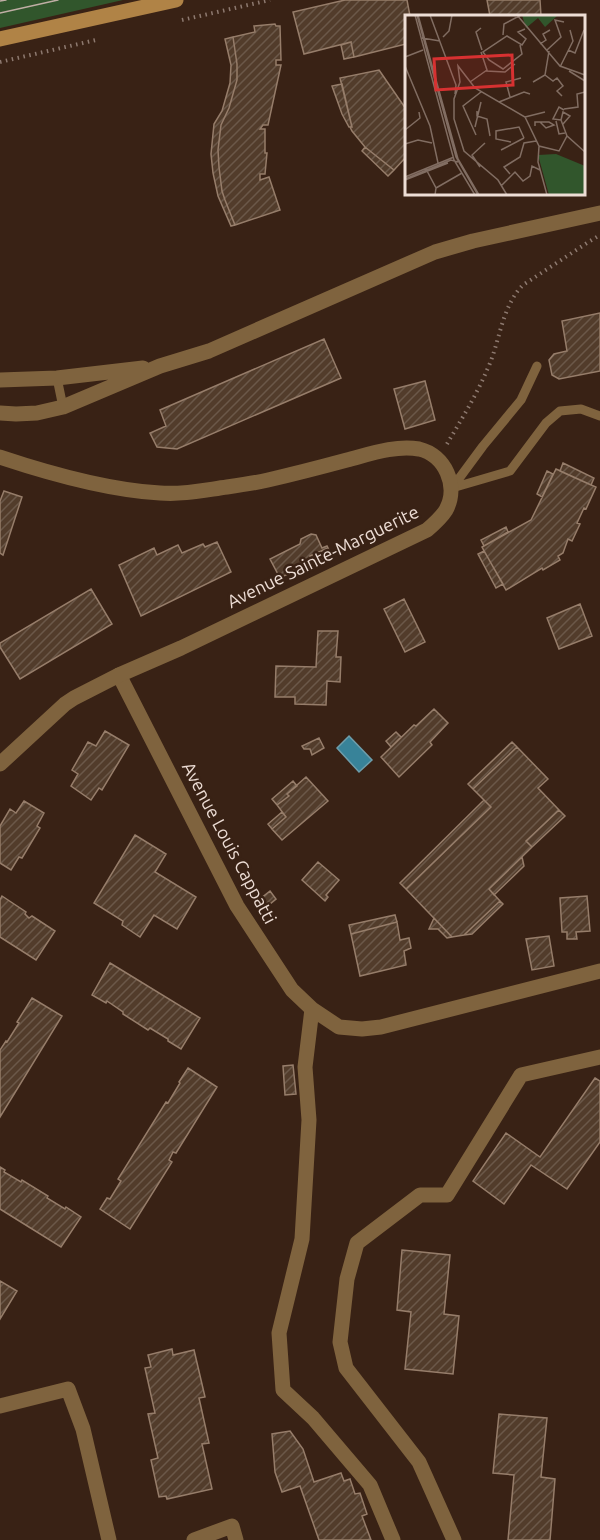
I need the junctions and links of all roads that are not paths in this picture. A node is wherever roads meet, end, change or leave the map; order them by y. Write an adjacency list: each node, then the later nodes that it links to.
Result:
1 (176, 0): 2 (main road)
2 (0, 39)
3 (600, 213): 4 (street)
4 (160, 366): 6 (street); 8 (street)
5 (537, 366): 12 (lane)
6 (57, 378): 7 (street); 8 (lane)
7 (0, 381)
8 (63, 407): 9 (street)
9 (0, 412)
10 (600, 416): 12 (lane)
11 (0, 457): 12 (street)
12 (452, 488): 13 (street, Avenue Sainte-Marguerite)
13 (119, 675): 14 (street, Avenue Sainte-Marguerite); 16 (street, Avenue Louis Cappatti)
14 (0, 764)
15 (600, 971): 16 (street, Avenue Louis Cappatti)
16 (312, 1009): 22 (street)
17 (600, 1057): 23 (street)
18 (0, 1406): 19 (street)
19 (109, 1540)
20 (194, 1540): 21 (street)
21 (236, 1540)
22 (393, 1540)
23 (454, 1540)

